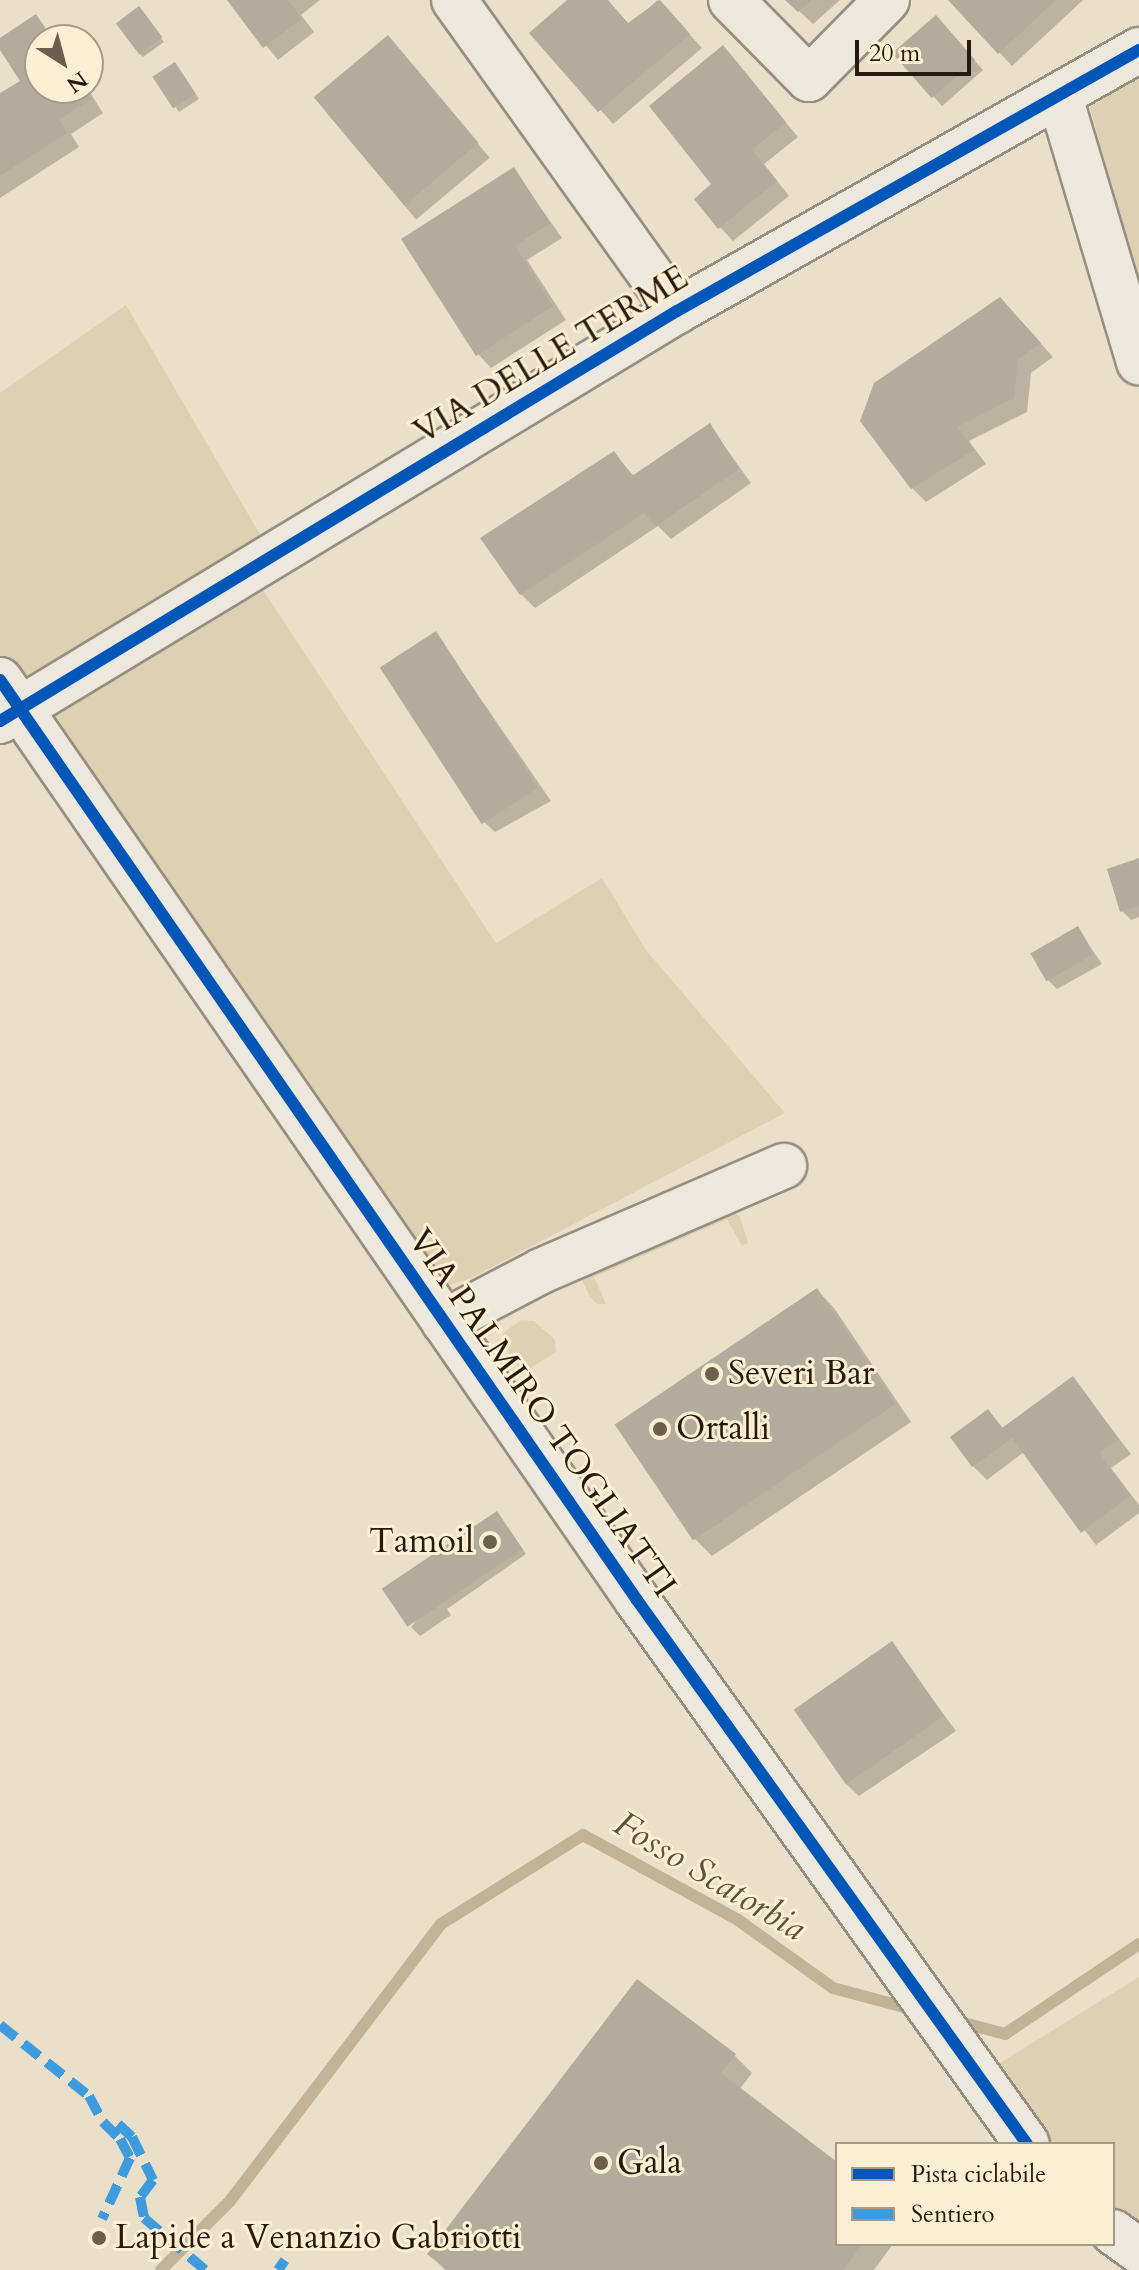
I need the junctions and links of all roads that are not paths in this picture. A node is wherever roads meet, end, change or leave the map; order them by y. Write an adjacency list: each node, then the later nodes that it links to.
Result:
1 (731, 0): 2 (street)
2 (887, 0)
3 (459, 2): 6 (street)
4 (1139, 50): 5 (street, VIA DELLE TERME)
5 (1060, 97): 6 (street, VIA DELLE TERME); 7 (street)
6 (677, 311): 8 (street, VIA DELLE TERME)
7 (1139, 362)
8 (6, 703): 10 (street, VIA PALMIRO TOGLIATTI)
9 (784, 1166): 10 (street)
10 (444, 1322): 11 (street, VIA PALMIRO TOGLIATTI)
11 (1026, 2142)
12 (1115, 2233): 13 (street)
13 (1139, 2251)

